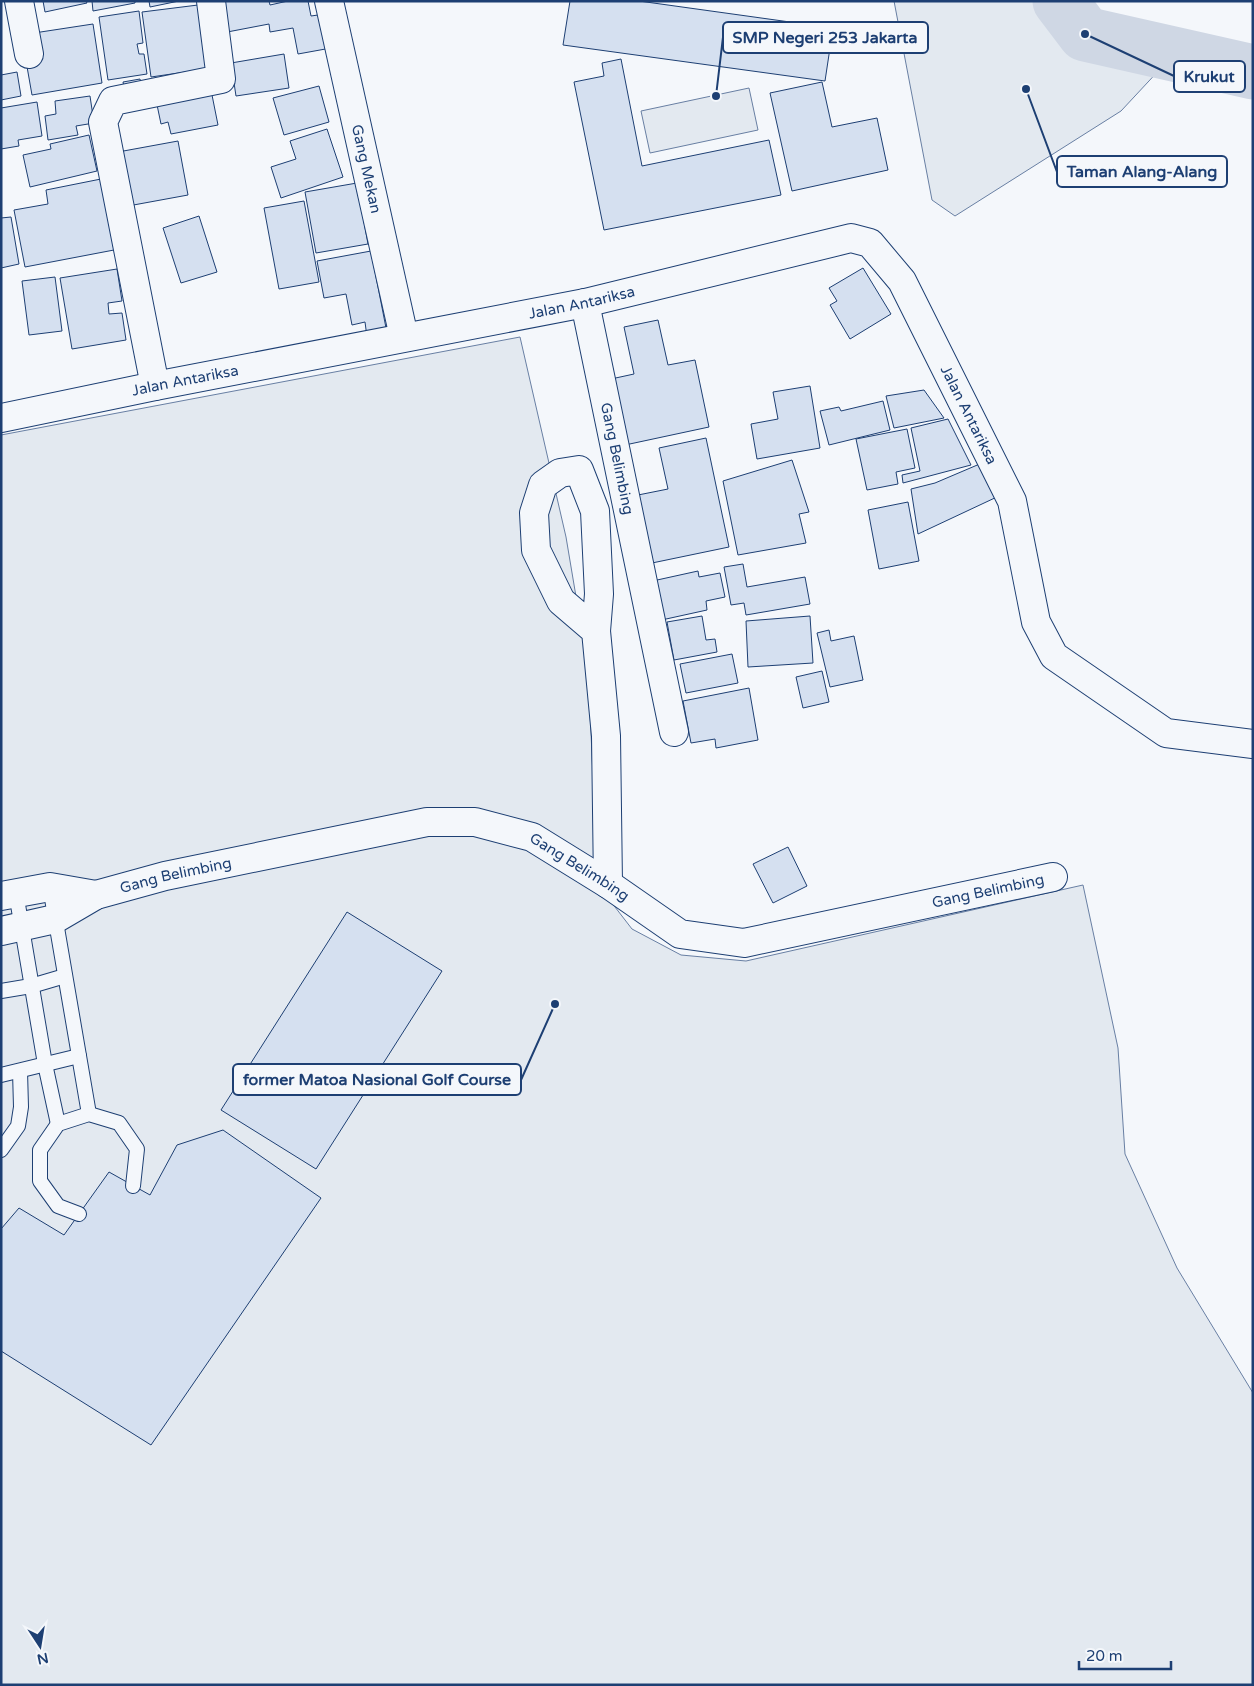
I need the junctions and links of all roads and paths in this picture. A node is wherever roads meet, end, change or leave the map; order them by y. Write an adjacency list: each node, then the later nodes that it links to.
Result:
1 (19, 1): 4 (street)
2 (211, 1): 7 (street)
3 (329, 1): 6 (street, Gang Mekan)
4 (29, 54)
5 (585, 303): 6 (street, Jalan Antariksa); 10 (street, Gang Belimbing); 11 (street, Jalan Antariksa)
6 (404, 338): 7 (street, Jalan Antariksa)
7 (155, 386): 8 (street, Jalan Antariksa)
8 (1, 418)
9 (596, 631): 9 (street); 13 (street)
10 (674, 732)
11 (1253, 744)
12 (1053, 876): 13 (street, Gang Belimbing)
13 (608, 884): 16 (street, Gang Belimbing)
14 (50, 887): 15 (street, Gang Belimbing); 16 (street, Gang Belimbing); 17 (lane)
15 (9, 894): 18 (lane)
16 (96, 895): 17 (street, Gang Belimbing)
17 (55, 919): 18 (street, Gang Belimbing); 19 (lane)
18 (12, 929): 20 (lane)
19 (65, 976): 20 (lane); 22 (lane)
20 (31, 986): 21 (lane); 23 (lane)
21 (1, 991)
22 (79, 1056): 23 (lane); 26 (lane)
23 (45, 1064): 24 (lane); 27 (lane)
24 (20, 1070): 25 (lane); 28 (lane)
25 (1, 1075)
26 (89, 1114): 27 (lane); 29 (lane)
27 (58, 1124): 30 (lane)
28 (1, 1150)
29 (133, 1186)
30 (79, 1214)

